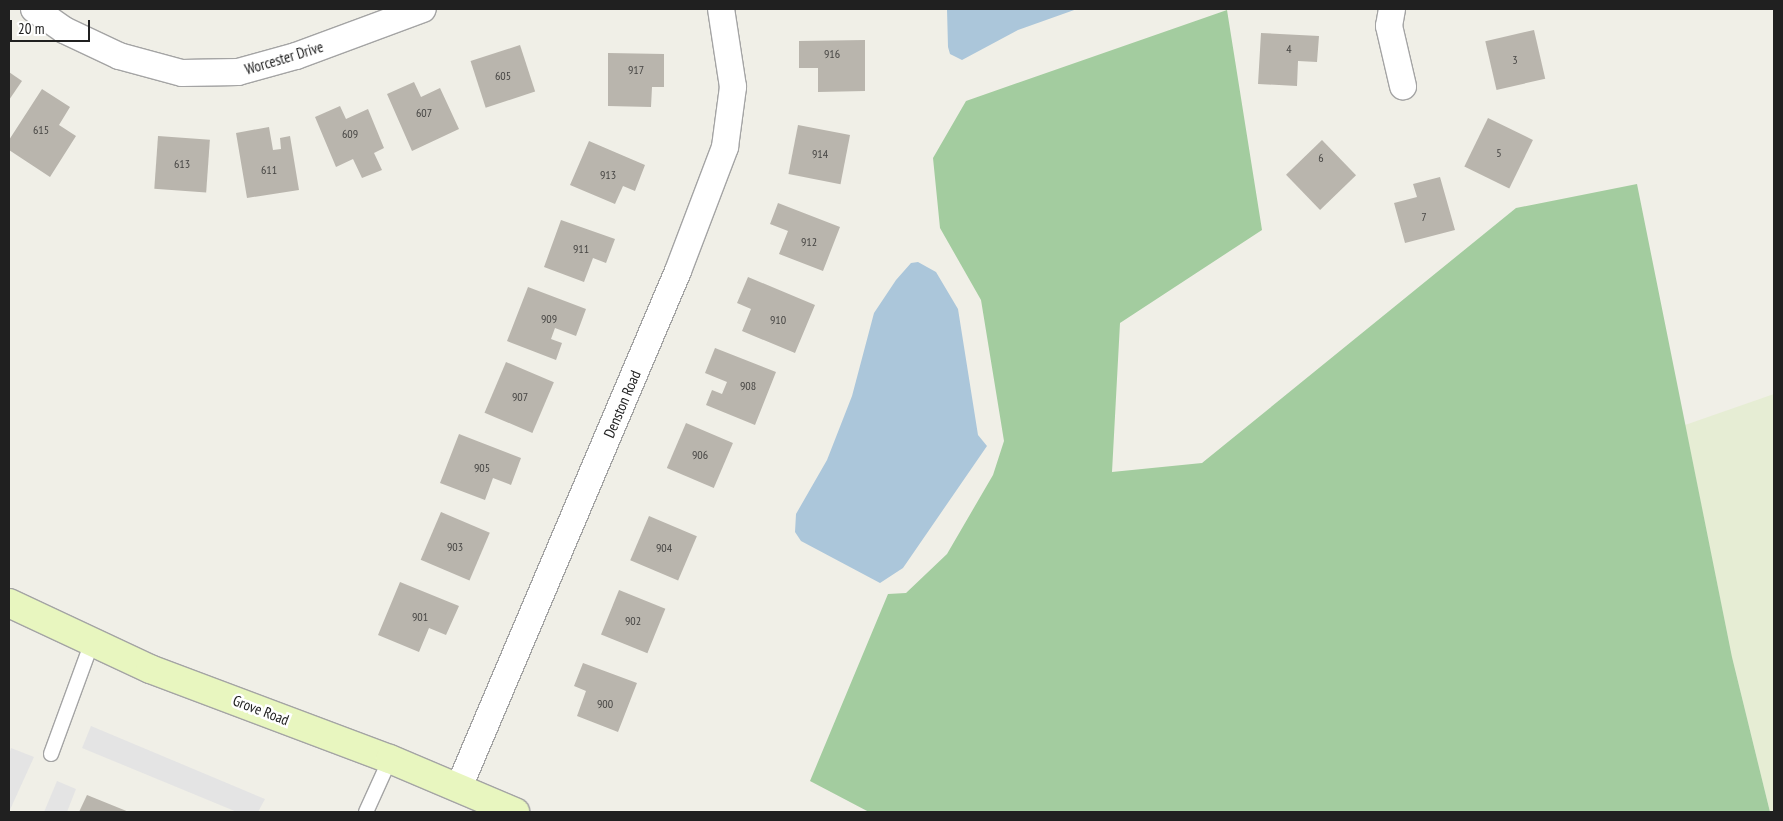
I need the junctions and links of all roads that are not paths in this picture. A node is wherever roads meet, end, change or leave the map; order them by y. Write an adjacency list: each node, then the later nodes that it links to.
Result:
1 (34, 9): 2 (street, Worcester Drive)
2 (423, 9)
3 (721, 9): 10 (street, Denston Road)
4 (1392, 9): 5 (street)
5 (1403, 86)
6 (9, 603): 7 (main road, Grove Road)
7 (92, 642): 8 (lane); 9 (main road, Grove Road)
8 (51, 754)
9 (390, 759): 10 (main road, Grove Road); 11 (lane)
10 (459, 787): 12 (main road, Grove Road)
11 (366, 812)
12 (515, 812)

